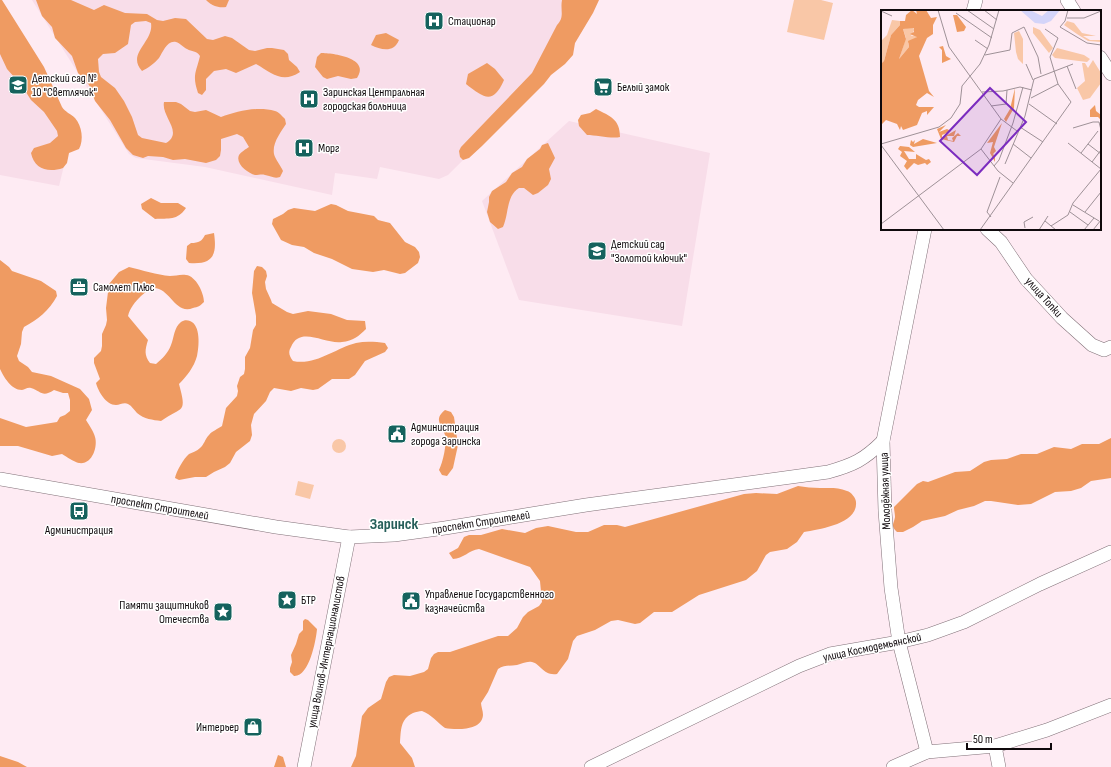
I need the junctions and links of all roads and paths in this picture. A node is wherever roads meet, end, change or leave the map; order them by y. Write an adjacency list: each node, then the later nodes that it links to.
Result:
1 (976, 0): 3 (street)
2 (1067, 0): 4 (street)
3 (974, 10)
4 (1073, 10)
5 (1101, 59): 6 (street)
6 (1111, 74)
7 (925, 230): 10 (street, Молодёжная улица)
8 (988, 230): 9 (street, улица Топки)
9 (1111, 347)
10 (883, 441): 12 (street, проспект Строителей); 14 (street, Молодёжная улица)
11 (0, 479): 12 (street, проспект Строителей)
12 (349, 537): 18 (street, улица Воинов-Интернационалистов)
13 (1111, 552): 14 (street, улица Космодемьянской)
14 (899, 642): 17 (street, Молодёжная улица); 19 (street, улица Космодемьянской)
15 (1111, 705): 16 (street)
16 (996, 746): 17 (street); 21 (street)
17 (926, 752): 20 (street)
18 (304, 767)
19 (591, 767)
20 (892, 767)
21 (999, 767)

